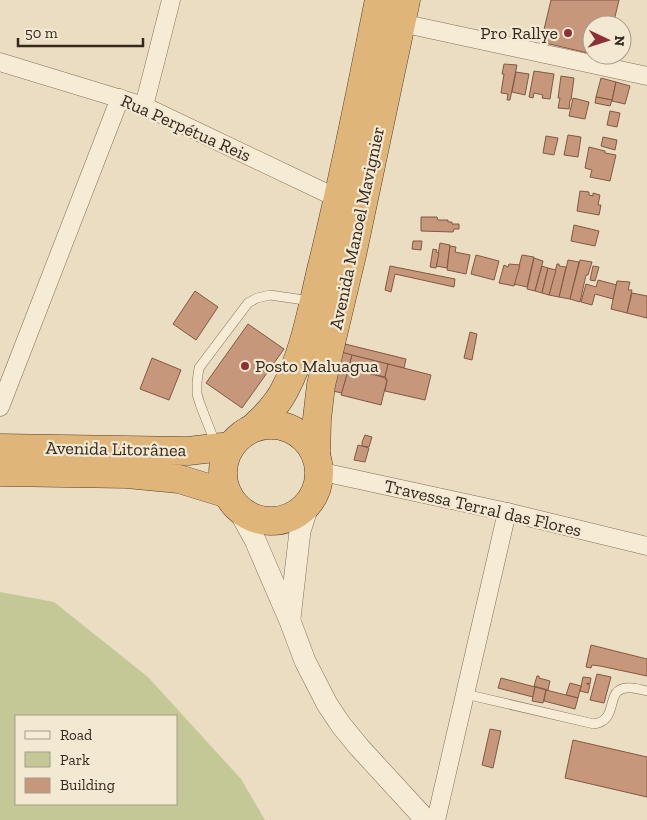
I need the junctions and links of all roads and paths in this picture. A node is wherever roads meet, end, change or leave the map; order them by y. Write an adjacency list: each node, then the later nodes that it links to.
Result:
1 (171, 0): 7 (street)
2 (379, 0): 8 (highway, Avenida Manoel Mavignier)
3 (403, 11): 5 (street); 14 (highway, Avenida Manoel Mavignier)
4 (0, 62): 6 (street, Rua Perpétua Reis)
5 (647, 76)
6 (120, 98): 7 (street, Rua Perpétua Reis); 10 (street)
7 (144, 106): 8 (street, Rua Perpétua Reis)
8 (339, 199): 9 (highway, Avenida Manoel Mavignier)
9 (314, 302): 11 (highway, Avenida Manoel Mavignier); 12 (lane)
10 (0, 407)
11 (254, 427): 12 (highway); 14 (highway)
12 (224, 446): 13 (highway, Avenida Litorânea); 16 (highway)
13 (0, 448)
14 (317, 464): 17 (highway); 18 (street, Travessa Terral das Flores)
15 (0, 472): 16 (highway, Avenida Litorânea)
16 (232, 500): 17 (highway); 20 (street)
17 (310, 500): 20 (street)
18 (507, 512): 19 (street, Travessa Terral das Flores); 22 (street)
19 (647, 546)
20 (290, 621): 23 (street)
21 (647, 691): 22 (lane)
22 (465, 694): 24 (street)
23 (426, 820)
24 (436, 820)

